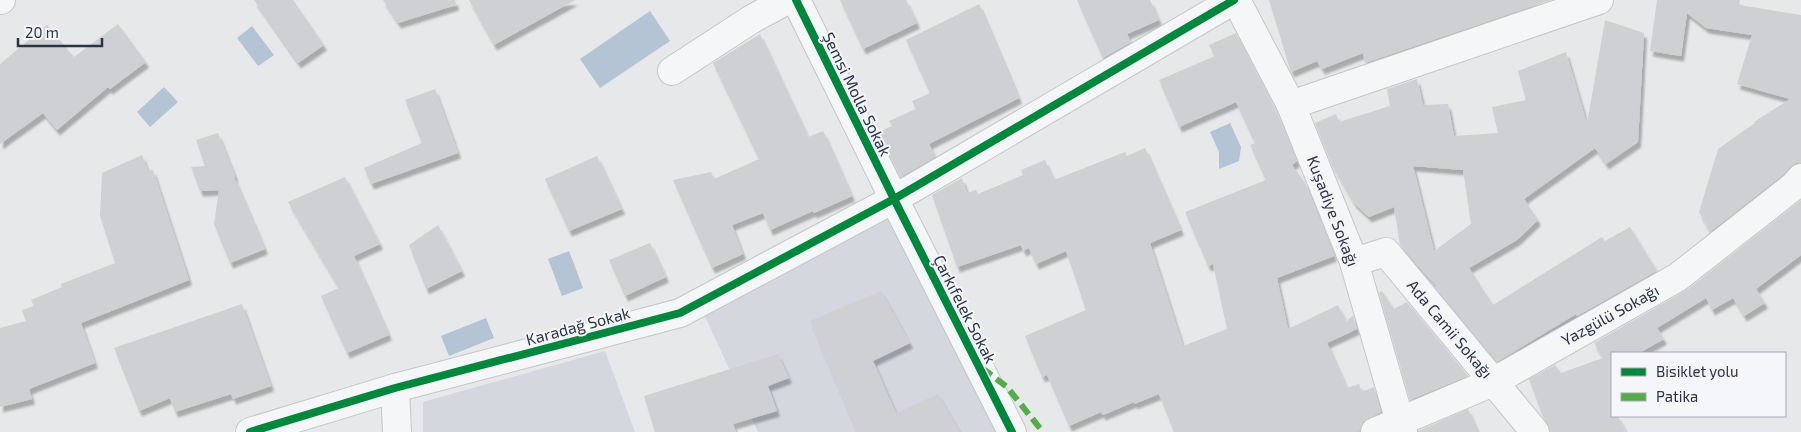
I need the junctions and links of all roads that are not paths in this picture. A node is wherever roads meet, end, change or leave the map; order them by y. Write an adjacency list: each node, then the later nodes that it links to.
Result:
1 (787, 0): 5 (street)
2 (796, 0): 8 (street, Şemsi Molla Sokak)
3 (1235, 0): 6 (street, Kuşadiye Sokağı); 8 (street, Karadağ Sokak)
4 (1599, 0): 6 (street)
5 (672, 72)
6 (1291, 105): 9 (street, Kuşadiye Sokağı)
7 (1801, 178): 10 (street, Yazgülü Sokağı)
8 (894, 199): 11 (street, Karadağ Sokak); 15 (street, Çarkıfelek Sokak)
9 (1354, 262): 10 (street, Ada Camii Sokağı); 12 (street, Kuşadiye Sokağı)
10 (1493, 382): 12 (street, Yazgülü Sokağı); 17 (street, Ada Camii Sokağı)
11 (395, 388): 13 (street, Karadağ Sokak); 14 (street)
12 (1402, 427): 16 (street, Yazgülü Sokağı)
13 (250, 432)
14 (397, 432)
15 (1012, 432)
16 (1375, 432)
17 (1535, 432)

